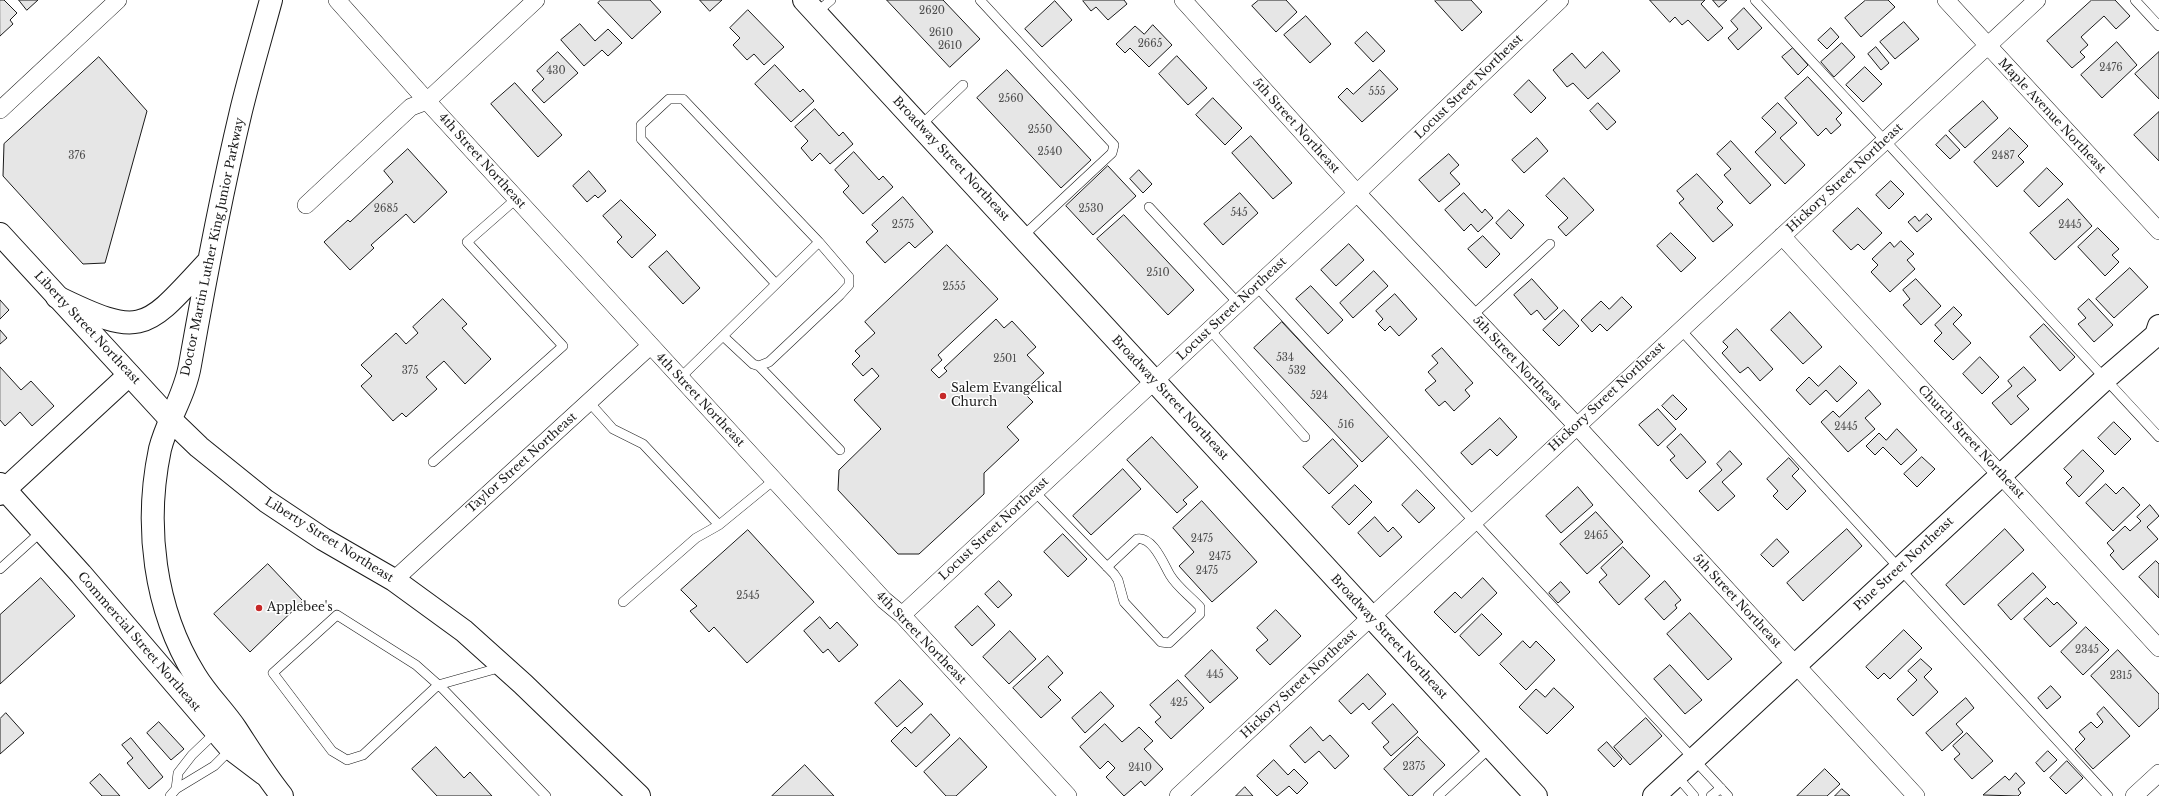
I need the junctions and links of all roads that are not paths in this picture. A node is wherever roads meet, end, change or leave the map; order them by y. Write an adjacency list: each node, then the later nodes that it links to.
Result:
1 (118, 0): 17 (street)
2 (272, 0): 30 (main road, Doctor Martin Luther King Junior Parkway)
3 (337, 0): 16 (street, 4th Street Northeast)
4 (535, 0): 16 (street)
5 (980, 0): 27 (lane)
6 (1183, 0): 20 (street, 5th Street Northeast)
7 (1755, 0): 19 (lane)
8 (1946, 0): 14 (street, Maple Avenue Northeast)
9 (2037, 0): 14 (street, Hickory Street Northeast)
10 (2135, 0): 13 (lane)
11 (1558, 1): 20 (street, Locust Street Northeast)
12 (817, 4): 18 (main road, Broadway Street Northeast)
13 (2159, 26)
14 (1987, 46): 19 (street, Hickory Street Northeast); 24 (street, Maple Avenue Northeast)
15 (963, 85): 18 (lane)
16 (426, 101): 21 (street, 4th Street Northeast); 22 (street)
17 (0, 110)
18 (920, 126): 27 (main road, Broadway Street Northeast)
19 (1885, 141): 26 (street, Hickory Street Northeast); 44 (lane)
20 (1357, 193): 32 (street, Locust Street Northeast); 35 (street, 5th Street Northeast)
21 (516, 199): 40 (street, 4th Street Northeast); 52 (lane)
22 (306, 205)
23 (1149, 207): 34 (lane)
24 (2159, 232)
25 (0, 234): 33 (main road, Liberty Street Northeast)
26 (1782, 236): 36 (street, Hickory Street Northeast); 53 (street, Church Street Northeast)
27 (1022, 237): 45 (main road, Broadway Street Northeast)
28 (819, 242): 31 (lane); 31 (lane); 41 (lane)
29 (1550, 244): 35 (lane)
30 (207, 263): 33 (main road); 47 (main road, Doctor Martin Luther King Junior Parkway)
31 (776, 284): 39 (lane)
32 (1256, 286): 34 (street, Locust Street Northeast); 57 (lane)
33 (57, 297): 42 (main road, Liberty Street Northeast)
34 (1238, 303): 37 (street, Locust Street Northeast)
35 (1473, 316): 48 (street, 5th Street Northeast)
36 (1680, 329): 48 (street, Hickory Street Northeast); 62 (lane)
37 (1210, 330): 45 (street, Locust Street Northeast); 50 (lane)
38 (2158, 332): 44 (main road, Pine Street Northeast)
39 (723, 336): 41 (lane); 43 (lane)
40 (650, 346): 43 (street, 4th Street Northeast); 46 (street, Taylor Street Northeast)
41 (759, 366): 51 (lane)
42 (130, 375): 47 (main road, Liberty Street Northeast); 55 (main road)
43 (680, 378): 54 (street, 4th Street Northeast)
44 (2105, 379): 49 (lane); 53 (main road, Pine Street Northeast)
45 (1154, 380): 56 (street, Locust Street Northeast); 66 (main road, Broadway Street Northeast)
46 (589, 402): 58 (lane); 63 (street, Taylor Street Northeast)
47 (171, 420): 63 (main road, Liberty Street Northeast); 76 (main road, Doctor Martin Luther King Junior Parkway)
48 (1576, 425): 57 (street, Hickory Street Northeast); 68 (street, 5th Street Northeast)
49 (2159, 437)
50 (1305, 438)
51 (840, 450)
52 (433, 462)
53 (2001, 475): 62 (main road, Pine Street Northeast); 67 (street, Church Street Northeast)
54 (774, 480): 58 (lane); 65 (street, 4th Street Northeast)
55 (2, 489): 59 (main road, Commercial Street Northeast)
56 (1034, 492): 60 (lane); 65 (street, Locust Street Northeast)
57 (1475, 520): 66 (street, Hickory Street Northeast); 74 (lane)
58 (719, 525): 64 (lane)
59 (42, 531): 61 (lane); 71 (main road, Commercial Street Northeast)
60 (1107, 567): 60 (lane)
61 (0, 569)
62 (1899, 569): 68 (main road, Pine Street Northeast); 92 (lane)
63 (394, 580): 69 (main road, Liberty Street Northeast)
64 (623, 602)
65 (902, 615): 83 (street, 4th Street Northeast)
66 (1371, 618): 72 (main road, Broadway Street Northeast); 84 (street, Hickory Street Northeast)
67 (2159, 648)
68 (1795, 665): 74 (main road, Pine Street Northeast); 91 (street, 5th Street Northeast)
69 (504, 667): 70 (lane); 82 (main road, Liberty Street Northeast)
70 (438, 685): 70 (lane); 81 (lane)
71 (216, 732): 73 (main road, Commercial Street Northeast); 79 (lane)
72 (1491, 747): 85 (lane); 86 (main road, Broadway Street Northeast)
73 (231, 749): 76 (main road, Commercial Street Northeast); 79 (lane)
74 (1694, 759): 77 (main road, Pine Street Northeast); 78 (lane)
75 (2159, 773): 93 (street)
76 (265, 775): 80 (main road, Commercial Street Northeast)
77 (1676, 775): 87 (main road, Pine Street Northeast); 88 (lane)
78 (1721, 788): 89 (lane); 90 (lane)
79 (173, 793)
80 (282, 796)
81 (546, 796)
82 (639, 796)
83 (1068, 796)
84 (1178, 796)
85 (1438, 796)
86 (1536, 796)
87 (1654, 796)
88 (1694, 796)
89 (1711, 796)
90 (1728, 796)
91 (1916, 796)
92 (2108, 796)
93 (2134, 796)

